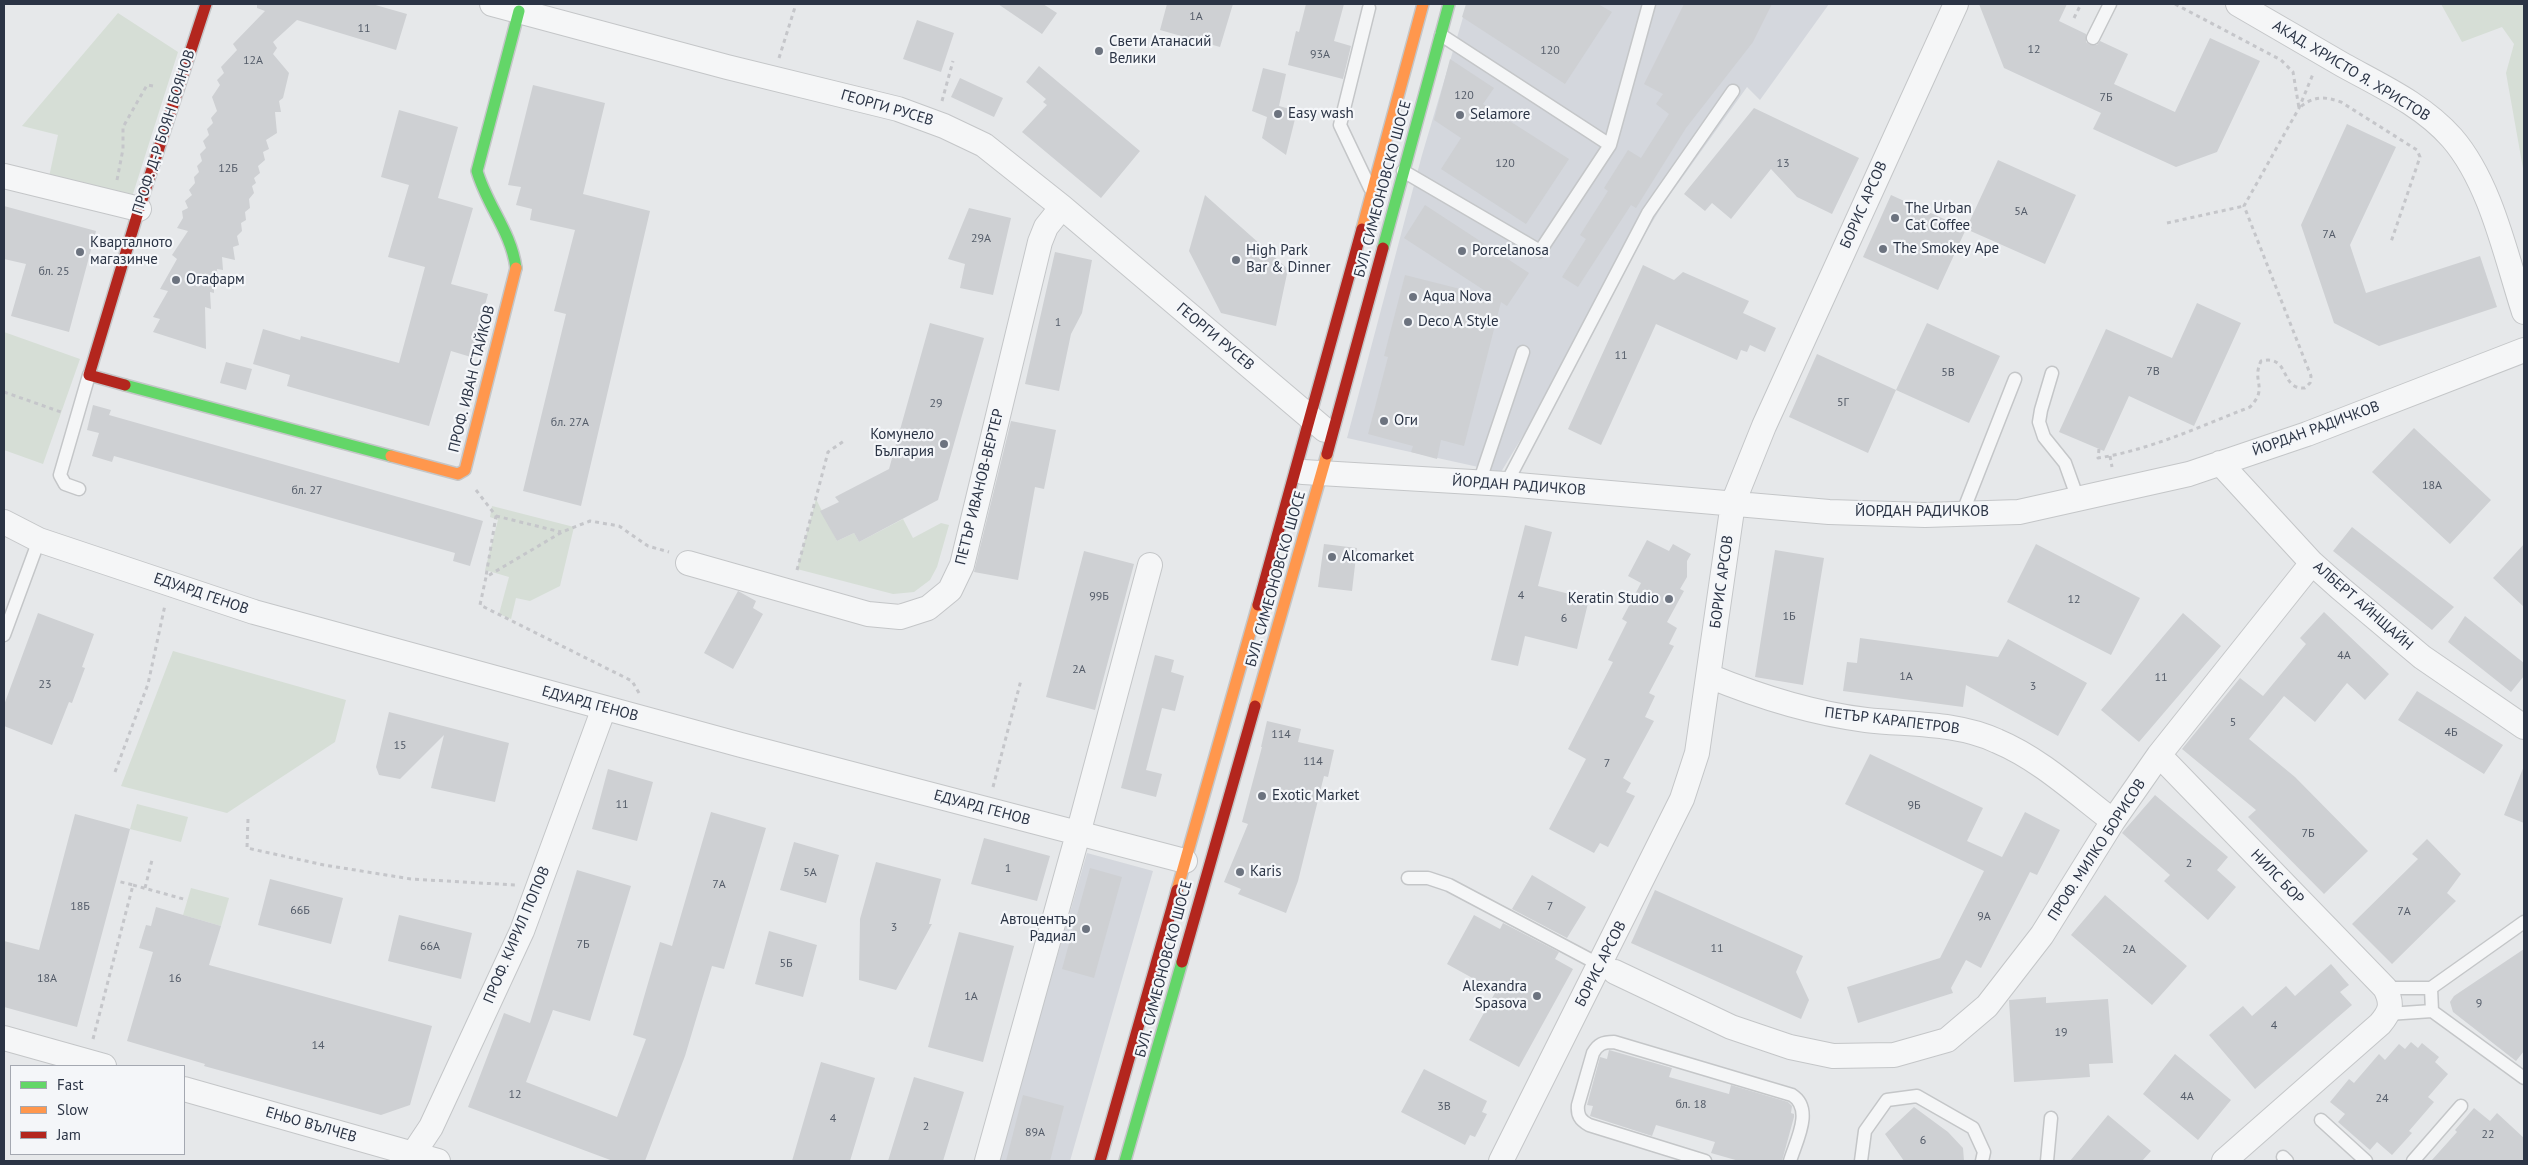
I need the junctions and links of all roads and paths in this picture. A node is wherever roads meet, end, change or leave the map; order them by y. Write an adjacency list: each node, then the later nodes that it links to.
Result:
1 (206, 4): 21 (main road, ПРОФ. Д-Р БОЯН БОЯНОВ)
2 (492, 4): 13 (street, ГЕОРГИ РУСЕВ)
3 (796, 4): 19 (path)
4 (1423, 4): 27 (main road, БУЛ. СИМЕОНОВСКО ШОСЕ)
5 (1449, 4): 15 (main road, БУЛ. СИМЕОНОВСКО ШОСЕ)
6 (1956, 4): 56 (street, БОРИС АРСОВ)
7 (2080, 4): 14 (path)
8 (2110, 4): 16 (lane)
9 (2175, 4): 22 (path)
10 (2238, 4): 17 (street, АКАД. ХРИСТО Я. ХРИСТОВ)
11 (1645, 5): 24 (lane)
12 (1368, 8): 27 (lane)
13 (519, 11): 19 (street, ГЕОРГИ РУСЕВ); 50 (main road, ПРОФ. ИВАН СТАЙКОВ)
14 (2074, 18)
15 (1441, 35): 24 (lane); 25 (main road, БУЛ. СИМЕОНОВСКО ШОСЕ)
16 (2093, 38)
17 (2323, 53): 22 (path); 34 (street, АКАД. ХРИСТО Я. ХРИСТОВ)
18 (953, 61): 23 (path)
19 (773, 78): 23 (street, ГЕОРГИ РУСЕВ)
20 (1734, 91): 53 (lane)
21 (177, 93): 28 (path); 31 (main road, ПРОФ. Д-Р БОЯН БОЯНОВ)
22 (2299, 108): 29 (path); 33 (path)
23 (936, 122): 30 (street, ГЕОРГИ РУСЕВ)
24 (1610, 145): 25 (lane)
25 (1403, 171): 43 (main road, БУЛ. СИМЕОНОВСКО ШОСЕ)
26 (4, 176): 28 (street)
27 (1372, 192): 42 (main road, БУЛ. СИМЕОНОВСКО ШОСЕ)
28 (110, 202): 31 (street)
29 (2244, 206): 32 (path); 46 (path)
30 (1062, 207): 42 (street, ГЕОРГИ РУСЕВ); 67 (street, ПЕТЪР ИВАНОВ-ВЕРТЕР)
31 (139, 209): 38 (main road, ПРОФ. Д-Р БОЯН БОЯНОВ)
32 (2167, 223)
33 (2391, 242)
34 (2524, 312)
35 (2524, 350): 47 (street, ЙОРДАН РАДИЧКОВ)
36 (1522, 352): 52 (lane)
37 (2052, 373): 55 (lane)
38 (89, 375): 41 (lane); 50 (main road, ПРОФ. ИВАН СТАЙКОВ)
39 (2015, 380): 57 (lane)
40 (4, 392): 41 (path)
41 (76, 417): 54 (lane)
42 (1312, 419): 43 (street, ГЕОРГИ РУСЕВ); 49 (main road, БУЛ. СИМЕОНОВСКО ШОСЕ)
43 (1332, 435): 51 (main road, БУЛ. СИМЕОНОВСКО ШОСЕ)
44 (844, 441): 67 (path)
45 (2098, 449): 46 (path)
46 (2110, 456): 48 (path)
47 (2220, 463): 55 (street, ЙОРДАН РАДИЧКОВ); 62 (street, АЛБЕРТ АЙНЩАЙН)
48 (2112, 467)
49 (1296, 471): 51 (street, ЙОРДАН РАДИЧКОВ); 81 (main road, БУЛ. СИМЕОНОВСКО ШОСЕ)
50 (462, 472): 58 (path)
51 (1322, 473): 52 (street, ЙОРДАН РАДИЧКОВ); 104 (main road, БУЛ. СИМЕОНОВСКО ШОСЕ)
52 (1479, 483): 53 (street, ЙОРДАН РАДИЧКОВ)
53 (1506, 484): 56 (street, ЙОРДАН РАДИЧКОВ)
54 (79, 489)
55 (2078, 499): 57 (street, ЙОРДАН РАДИЧКОВ)
56 (1732, 503): 57 (street, ЙОРДАН РАДИЧКОВ); 69 (street, БОРИС АРСОВ)
57 (1962, 514)
58 (496, 516): 60 (path); 65 (path)
59 (4, 522): 61 (street, ЕДУАРД ГЕНОВ)
60 (562, 532): 63 (path); 65 (path)
61 (39, 540): 66 (street, ЕДУАРД ГЕНОВ); 68 (lane)
62 (2312, 562): 73 (street, АЛБЕРТ АЙНЩАЙН); 74 (street, ПРОФ. МИЛКО БОРИСОВ)
63 (688, 563): 67 (street, ПЕТЪР ИВАНОВ-ВЕРТЕР)
64 (1150, 565): 79 (street)
65 (486, 577): 72 (path)
66 (169, 585): 71 (street, ЕДУАРД ГЕНОВ); 75 (path)
67 (791, 592)
68 (4, 635)
69 (1709, 676): 78 (street, ПЕТЪР КАРАПЕТРОВ); 89 (street, БОРИС АРСОВ)
70 (1021, 680): 76 (path)
71 (604, 708): 72 (street, ЕДУАРД ГЕНОВ); 84 (street, ПРОФ. КИРИЛ ПОПОВ)
72 (634, 716): 76 (street, ЕДУАРД ГЕНОВ)
73 (2524, 727)
74 (2159, 755): 78 (street, ПРОФ. МИЛКО БОРИСОВ); 91 (street, НИЛС БОР)
75 (115, 772)
76 (987, 810): 79 (street, ЕДУАРД ГЕНОВ)
77 (248, 819): 84 (path)
78 (2113, 821): 89 (street, ПРОФ. МИЛКО БОРИСОВ)
79 (1078, 834): 81 (street, ЕДУАРД ГЕНОВ); 102 (street)
80 (152, 860): 86 (path)
81 (1185, 861): 103 (main road, БУЛ. СИМЕОНОВСКО ШОСЕ)
82 (1408, 878): 89 (lane)
83 (117, 880): 85 (path)
84 (540, 884): 100 (street, ПРОФ. КИРИЛ ПОПОВ)
85 (133, 885): 86 (path); 94 (path)
86 (145, 888): 87 (path)
87 (187, 900)
88 (2524, 922): 90 (lane)
89 (1608, 969): 105 (street, БОРИС АРСОВ)
90 (2431, 988): 91 (lane); 92 (lane)
91 (2388, 1001): 92 (lane); 111 (street)
92 (2432, 1011): 95 (lane)
93 (4, 1038): 94 (street)
94 (95, 1064)
95 (2524, 1078)
96 (185, 1089): 100 (street, ЕНЬО ВЪЛЧЕВ)
97 (2461, 1106): 113 (lane)
98 (2051, 1118): 110 (lane)
99 (2321, 1120): 112 (lane)
100 (406, 1156): 101 (street, ЕНЬО ВЪЛЧЕВ)
101 (438, 1161)
102 (987, 1161)
103 (1100, 1161)
104 (1125, 1161)
105 (1500, 1161)
106 (1705, 1161): 107 (lane)
107 (1790, 1161)
108 (1861, 1161): 109 (lane)
109 (1982, 1161)
110 (2047, 1161)
111 (2224, 1161)
112 (2366, 1161)
113 (2413, 1161)

